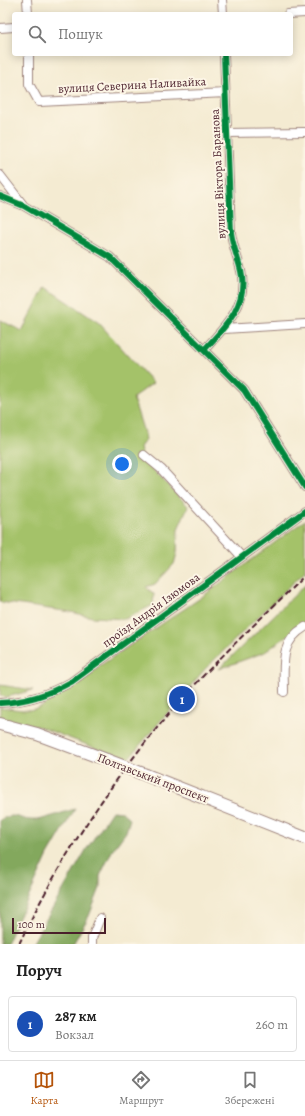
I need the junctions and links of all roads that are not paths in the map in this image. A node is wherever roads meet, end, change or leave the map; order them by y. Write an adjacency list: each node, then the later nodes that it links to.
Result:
1 (27, 0): 3 (street)
2 (222, 0): 4 (street)
3 (28, 12)
4 (223, 12)
5 (305, 13): 6 (street)
6 (293, 14)
7 (12, 27): 8 (street)
8 (0, 28)
9 (29, 56): 11 (street, вулиця Северина Наливайка)
10 (224, 56): 11 (street, вулиця Віктора Баранова)
11 (226, 92): 13 (street, вулиця Віктора Баранова)
12 (305, 132): 13 (street)
13 (227, 133): 18 (street, вулиця Віктора Баранова)
14 (0, 175): 16 (street)
15 (0, 196): 16 (street)
16 (24, 206): 19 (street)
17 (305, 324): 18 (street)
18 (224, 328): 19 (street, вулиця Віктора Баранова)
19 (204, 350): 21 (street)
20 (144, 455): 23 (street)
21 (305, 488)
22 (305, 511): 23 (street, проїзд Андрія Ізюмова)
23 (242, 557): 26 (street, проїзд Андрія Ізюмова)
24 (305, 627): 25 (street)
25 (284, 692)
26 (0, 703)
27 (0, 724): 28 (highway, Полтавський проспект, bridge)
28 (305, 838)
29 (100, 918): 30 (street)
30 (92, 944)

